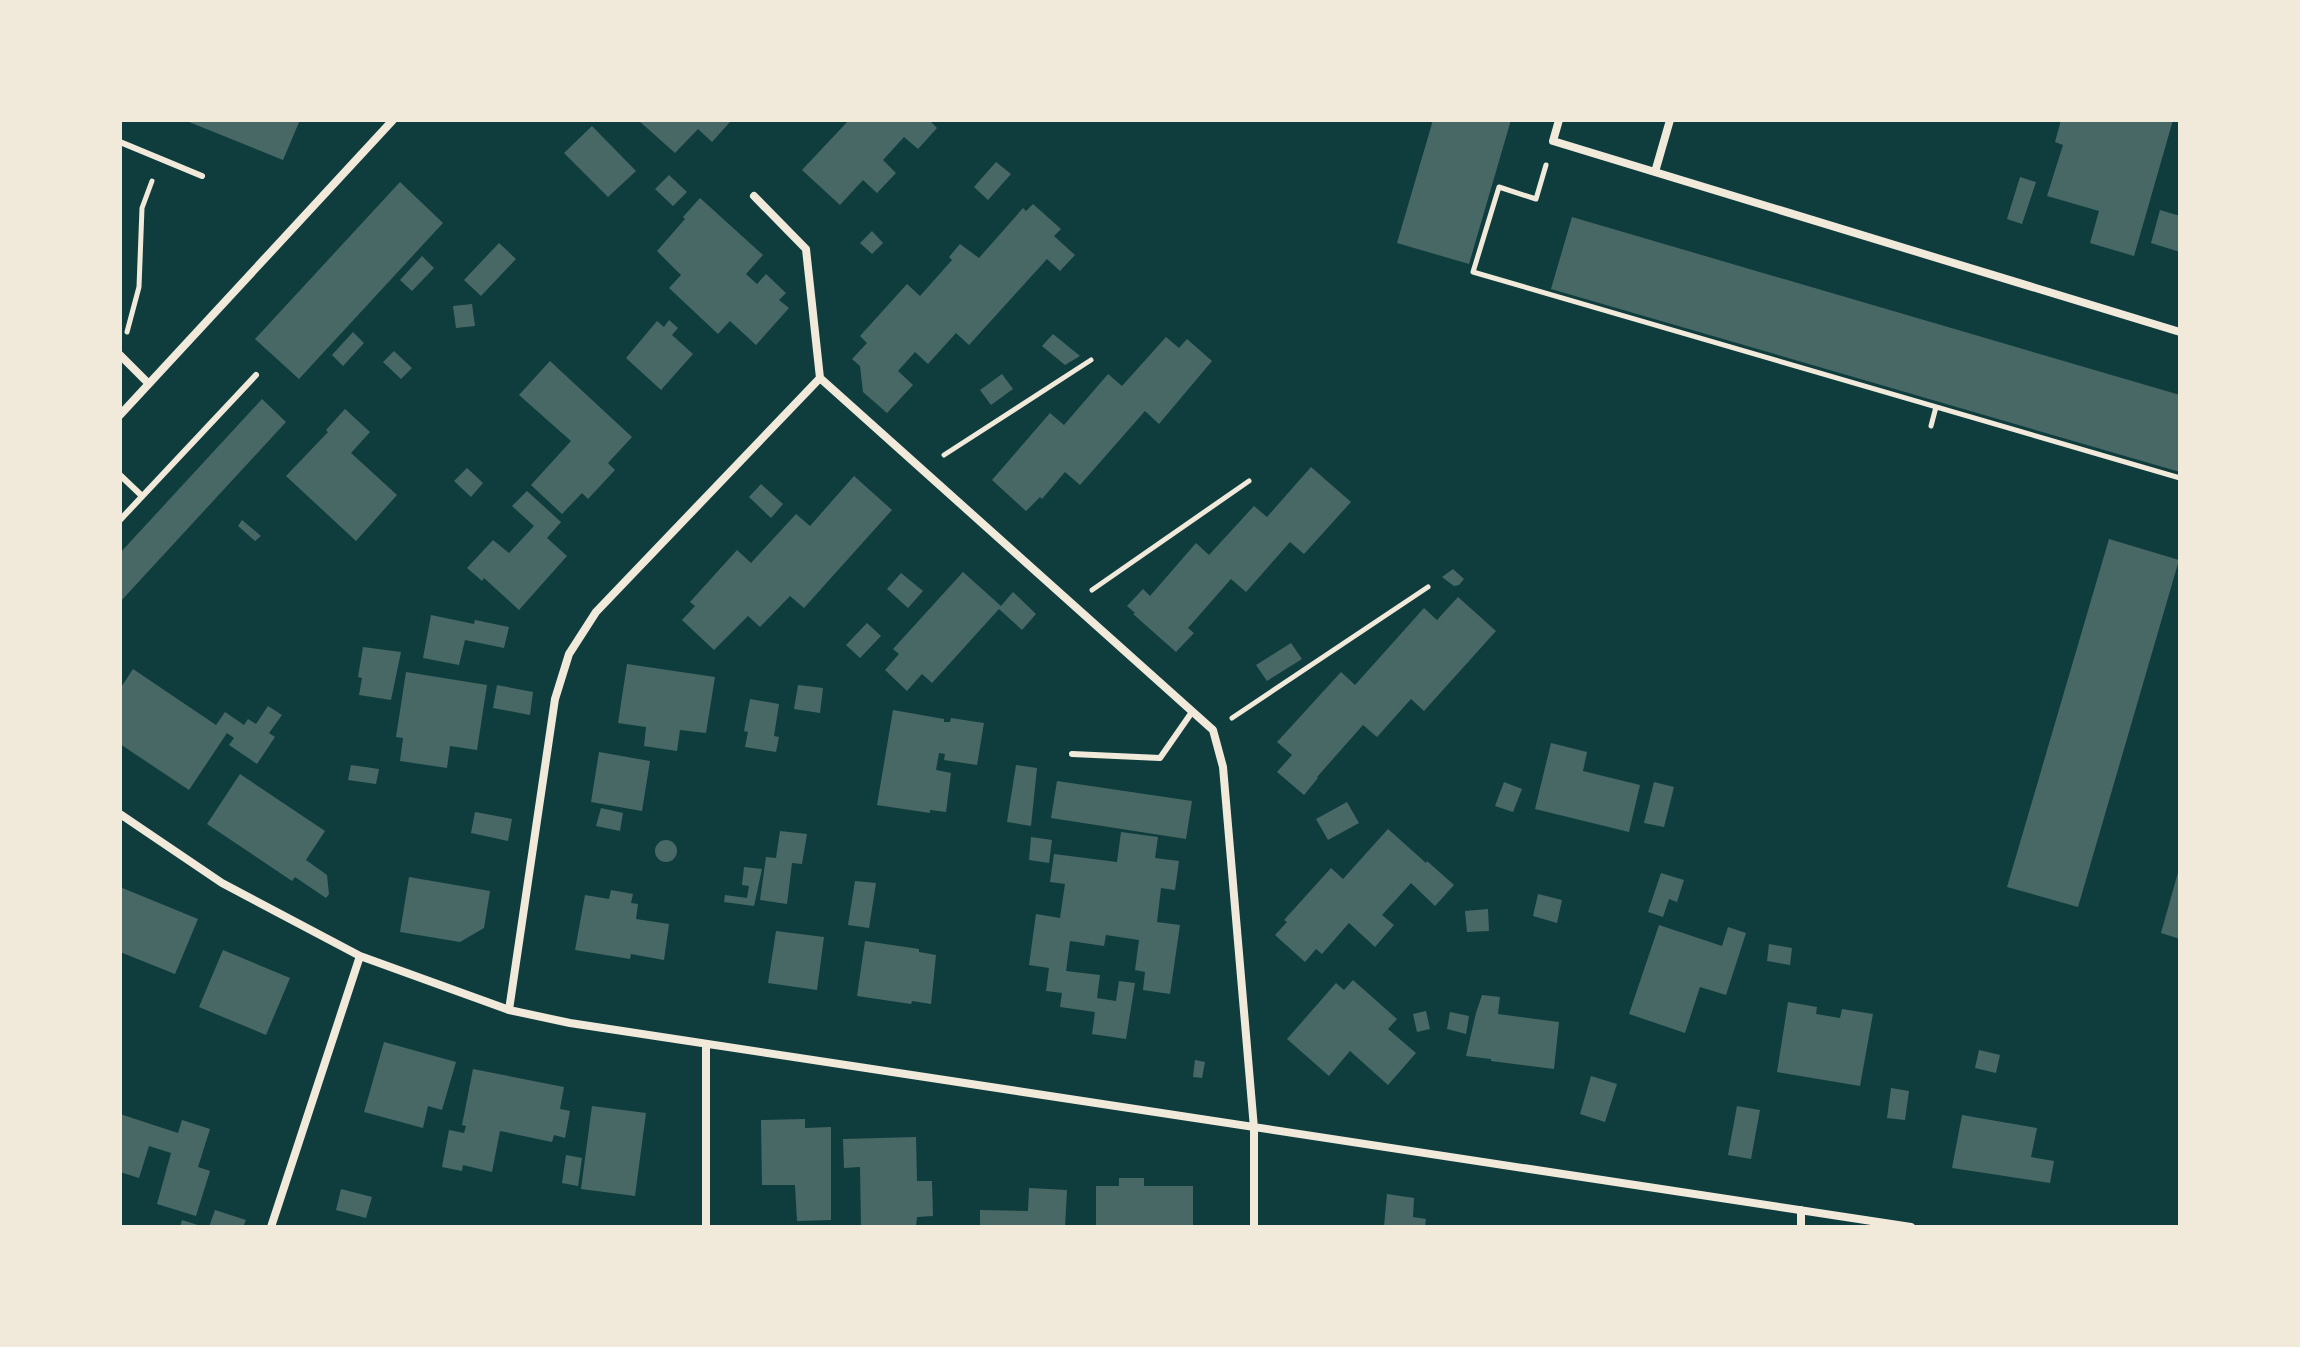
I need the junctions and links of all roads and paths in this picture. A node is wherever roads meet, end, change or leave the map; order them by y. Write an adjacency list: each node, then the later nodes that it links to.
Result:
1 (393, 120): 15 (street)
2 (1559, 120): 4 (street)
3 (1670, 120): 7 (street)
4 (1553, 141): 7 (street); 16 (path)
5 (120, 142): 6 (lane)
6 (161, 159): 8 (lane); 11 (path)
7 (1655, 172): 10 (street)
8 (202, 176)
9 (754, 196): 14 (street)
10 (2180, 332)
11 (121, 356): 15 (street)
12 (1091, 360): 19 (path)
13 (256, 375): 23 (lane)
14 (820, 378): 19 (street); 32 (street)
15 (148, 383): 17 (street)
16 (1936, 407): 18 (path); 21 (path)
17 (120, 415)
18 (1931, 426)
19 (921, 470): 26 (street)
20 (120, 475): 23 (lane)
21 (2180, 478)
22 (1249, 481): 26 (path)
23 (142, 496): 24 (lane)
24 (120, 520)
25 (1428, 587): 28 (path)
26 (1072, 604): 27 (street)
27 (1192, 712): 28 (street); 29 (lane)
28 (1213, 730): 34 (street)
29 (1072, 754)
30 (120, 814): 31 (street)
31 (360, 956): 32 (street); 36 (street)
32 (509, 1010): 33 (street)
33 (706, 1044): 34 (street); 37 (street)
34 (1254, 1128): 35 (street); 38 (street)
35 (1801, 1210): 39 (street); 40 (street)
36 (271, 1227)
37 (706, 1227)
38 (1254, 1227)
39 (1801, 1227)
40 (1911, 1227)

